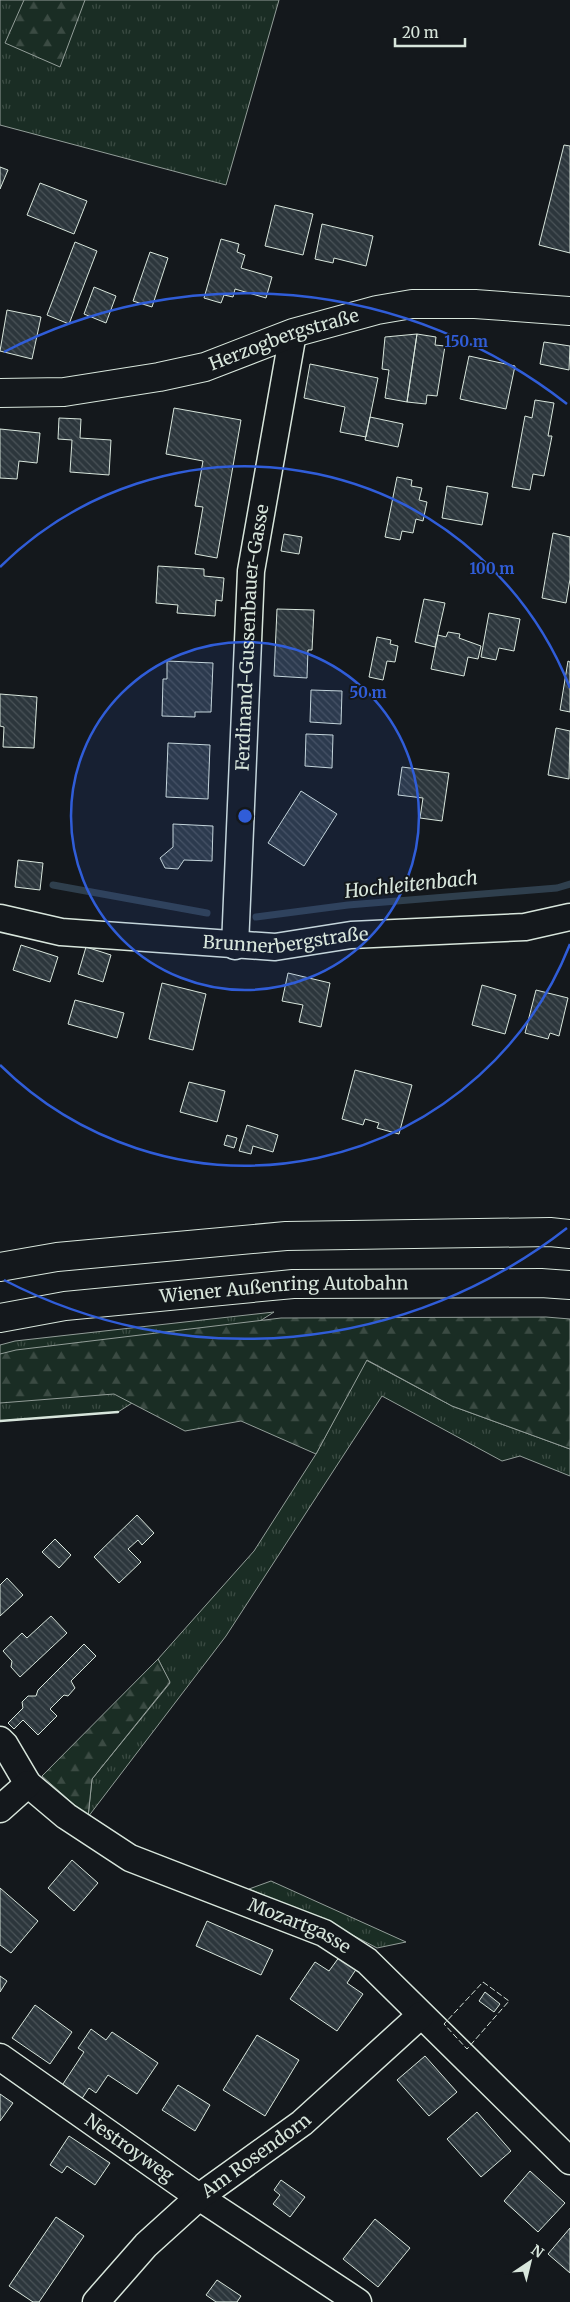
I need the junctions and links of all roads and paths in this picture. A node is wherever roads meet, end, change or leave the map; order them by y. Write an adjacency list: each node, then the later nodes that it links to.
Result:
1 (570, 311): 2 (main road, Herzogbergstraße)
2 (293, 333): 3 (main road, Herzogbergstraße); 6 (street, Ferdinand-Gussenbauer-Gasse)
3 (0, 393)
4 (570, 917): 6 (street, Brunnerbergstraße)
5 (0, 918): 6 (street, Brunnerbergstraße)
6 (235, 946)
7 (570, 1234): 8 (main road)
8 (0, 1267)
9 (570, 1285): 10 (main road, Wiener Außenring Autobahn)
10 (0, 1318)
11 (0, 1740): 12 (street, Mozartgasse)
12 (28, 1784): 13 (street); 14 (street, Mozartgasse)
13 (0, 1809)
14 (421, 2015): 16 (street, Mozartgasse); 17 (street, Am Rosendorn)
15 (0, 2057): 17 (street, Nestroyweg)
16 (570, 2161)
17 (199, 2197): 18 (street, Am Rosendorn); 19 (street, Nestroyweg)
18 (96, 2302)
19 (358, 2302)

